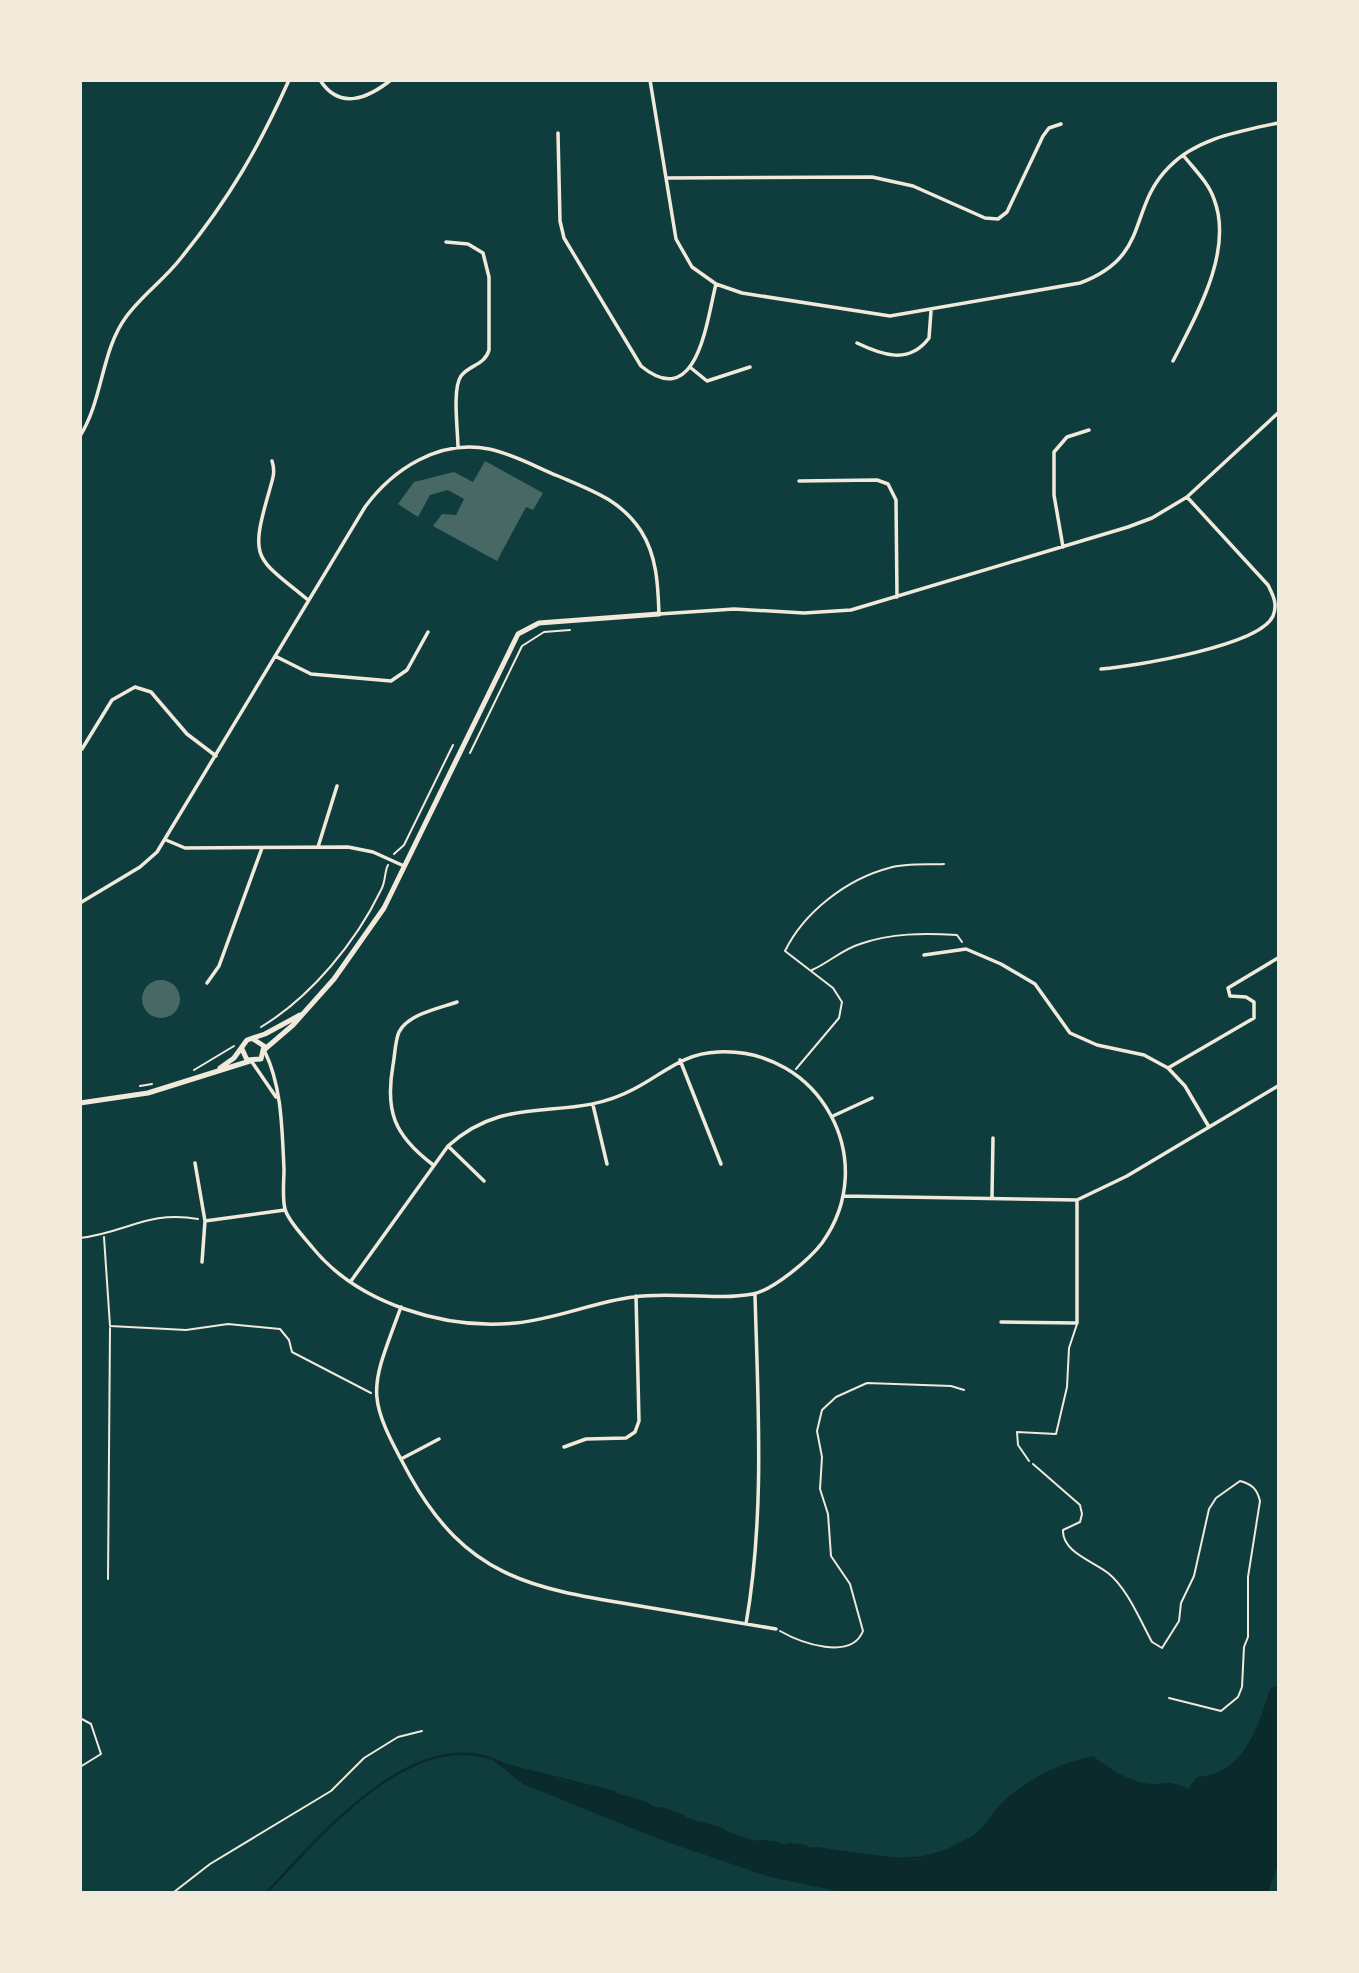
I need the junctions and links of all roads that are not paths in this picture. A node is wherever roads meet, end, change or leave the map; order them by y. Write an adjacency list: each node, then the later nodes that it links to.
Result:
1 (289, 80): 19 (street)
2 (320, 80): 3 (street)
3 (391, 80)
4 (650, 80): 9 (street)
5 (1279, 123): 8 (street)
6 (1061, 124): 9 (street)
7 (558, 133): 15 (street)
8 (1183, 155): 12 (street); 14 (street)
9 (666, 178): 11 (street)
10 (446, 242): 20 (street)
11 (716, 284): 12 (street); 15 (street)
12 (931, 311): 13 (street)
13 (857, 343)
14 (1173, 361)
15 (691, 368): 16 (street)
16 (750, 368)
17 (1279, 412): 23 (street)
18 (1089, 430): 24 (street)
19 (80, 436)
20 (458, 447): 26 (street); 27 (street)
21 (272, 461): 26 (street)
22 (799, 481): 25 (street)
23 (1187, 497): 24 (street); 30 (street)
24 (1063, 547): 25 (street)
25 (897, 597): 27 (street)
26 (308, 600): 29 (street)
27 (659, 614): 37 (street)
28 (428, 632): 29 (street)
29 (275, 656): 32 (street)
30 (1101, 669)
31 (82, 749): 32 (street)
32 (216, 756): 34 (street)
33 (337, 786): 35 (street)
34 (166, 840): 36 (street); 38 (street)
35 (318, 847): 36 (street); 37 (street)
36 (261, 848): 41 (street)
37 (404, 866): 43 (street)
38 (80, 903)
39 (924, 955): 49 (street)
40 (1279, 958): 49 (street)
41 (207, 983)
42 (457, 1002): 61 (street)
43 (300, 1014): 44 (street); 46 (street)
44 (253, 1035): 45 (street); 46 (street)
45 (239, 1046): 48 (street); 50 (street)
46 (265, 1050): 48 (street); 52 (street)
47 (680, 1060): 55 (street); 56 (street); 63 (street)
48 (251, 1062): 50 (street); 52 (street)
49 (1168, 1068): 57 (street)
50 (218, 1070): 54 (street)
51 (1279, 1086): 57 (street)
52 (277, 1098): 68 (street)
53 (872, 1098): 56 (street)
54 (80, 1103)
55 (593, 1105): 59 (street); 62 (street)
56 (833, 1116): 65 (street)
57 (1209, 1127): 67 (street)
58 (993, 1138): 66 (street)
59 (448, 1146): 61 (street); 64 (street)
60 (195, 1163): 69 (street)
61 (432, 1164): 71 (street)
62 (607, 1164)
63 (721, 1164)
64 (484, 1181)
65 (843, 1196): 66 (street); 72 (street)
66 (992, 1197): 67 (street)
67 (1077, 1200): 76 (street)
68 (285, 1210): 69 (street); 71 (street)
69 (205, 1221): 70 (street)
70 (202, 1262)
71 (351, 1281): 74 (street)
72 (755, 1294): 73 (street); 81 (street)
73 (636, 1296): 74 (street); 78 (street)
74 (401, 1307): 79 (street)
75 (1001, 1322): 76 (street)
76 (1077, 1323): 80 (lane)
77 (439, 1438): 79 (street)
78 (564, 1447)
79 (401, 1459): 81 (street)
80 (1029, 1461)
81 (746, 1624): 82 (street)
82 (776, 1629)

